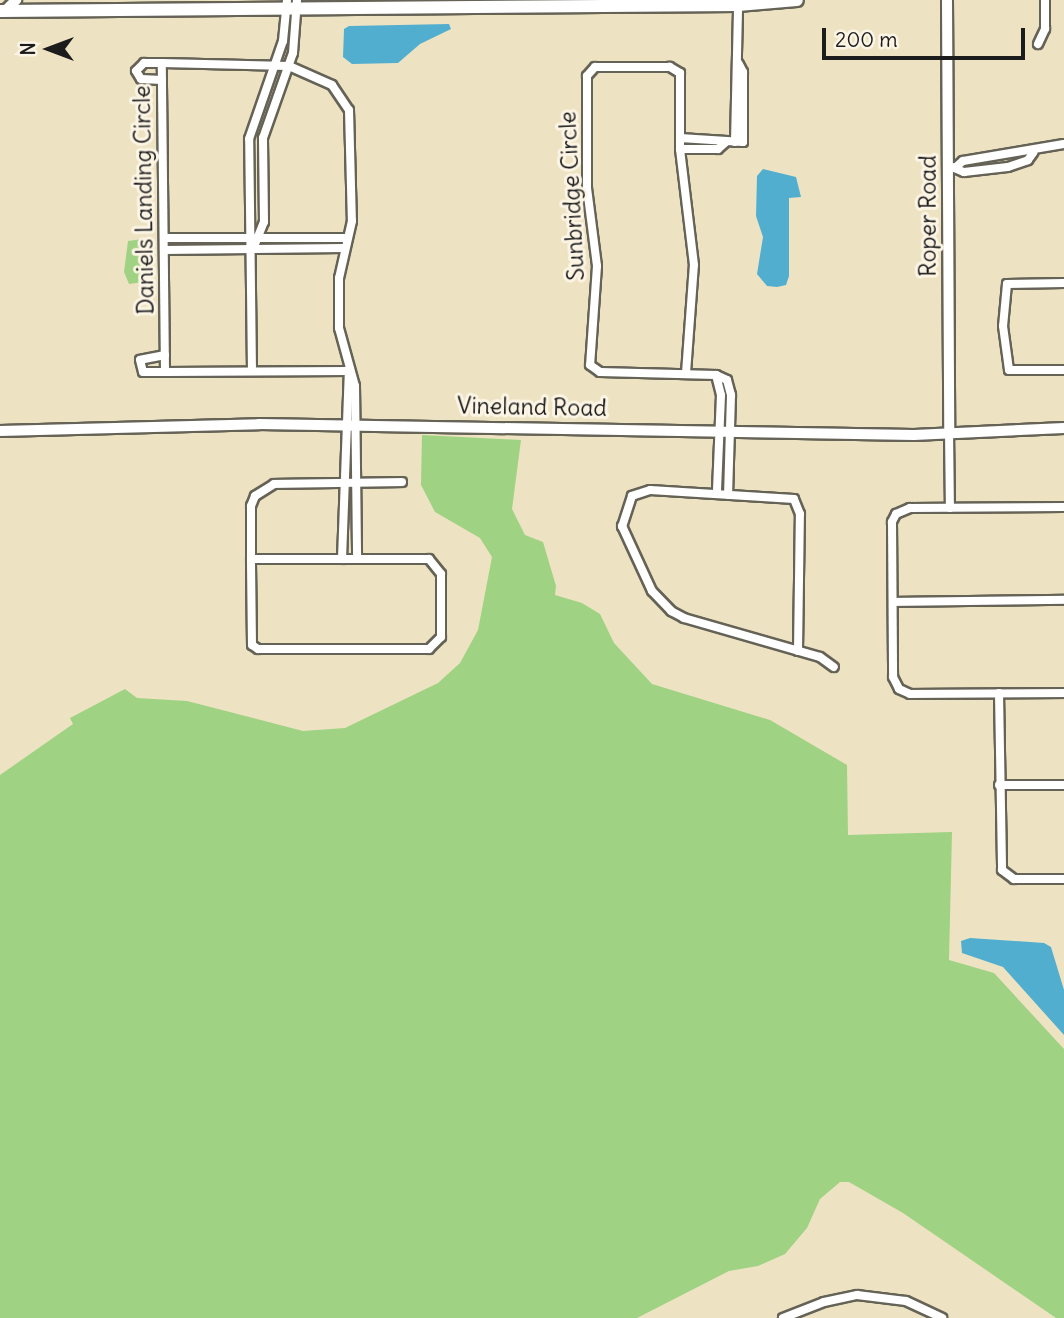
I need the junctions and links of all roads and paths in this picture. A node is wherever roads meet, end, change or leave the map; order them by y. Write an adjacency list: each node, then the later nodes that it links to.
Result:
1 (16, 0): 7 (main road)
2 (797, 0): 5 (main road)
3 (947, 0): 21 (street, Roper Road)
4 (1045, 0): 10 (street)
5 (738, 3): 6 (main road); 16 (street)
6 (292, 4): 7 (main road); 8 (street); 9 (street)
7 (2, 11)
8 (283, 41): 9 (street); 12 (street)
9 (295, 43): 13 (street)
10 (1038, 44)
11 (162, 62): 12 (street, Daniels Landing Circle); 14 (street, Daniels Landing Circle); 14 (street)
12 (276, 64): 13 (street, Daniels Landing Circle); 24 (street)
13 (289, 66): 24 (street); 25 (street, Daniels Landing Circle)
14 (162, 80): 23 (street, Daniels Landing Circle)
15 (680, 138): 16 (street); 18 (street, Sunbridge Circle); 35 (street, Sunbridge Circle)
16 (735, 142): 18 (street)
17 (1064, 144): 19 (street)
18 (680, 149): 35 (street, Sunbridge Circle)
19 (1033, 153): 20 (street); 22 (street)
20 (1005, 157): 21 (street); 22 (street)
21 (952, 167): 22 (street); 41 (street, Roper Road)
22 (1008, 167)
23 (164, 238): 24 (street); 28 (street, Daniels Landing Circle)
24 (254, 238): 25 (street); 27 (street)
25 (346, 238): 26 (street, Daniels Landing Circle)
26 (344, 248): 27 (street); 33 (street, Daniels Landing Circle)
27 (253, 249): 28 (street); 32 (street)
28 (164, 250): 30 (street, Daniels Landing Circle)
29 (1064, 283): 31 (street)
30 (165, 355): 34 (street, Daniels Landing Circle); 34 (street)
31 (1064, 370)
32 (252, 371): 33 (street); 34 (street)
33 (349, 371): 36 (street, Daniels Landing Circle); 37 (street, Daniels Landing Circle)
34 (165, 372)
35 (686, 373): 42 (street, Sunbridge Circle)
36 (345, 394): 37 (street); 38 (street, Daniels Landing Circle)
37 (355, 394): 38 (street, Daniels Landing Circle)
38 (349, 424): 40 (main road, Vineland Road); 42 (main road, Vineland Road); 43 (street)
39 (1064, 428): 41 (main road, Vineland Road)
40 (0, 431)
41 (949, 431): 42 (main road, Vineland Road); 50 (street)
42 (724, 432): 47 (street); 48 (street)
43 (349, 460): 44 (street); 46 (street)
44 (343, 482): 46 (street); 51 (street); 52 (street)
45 (402, 482): 46 (street)
46 (355, 483): 53 (street)
47 (717, 491): 48 (street); 56 (street)
48 (728, 495): 56 (street)
49 (1064, 506): 50 (street)
50 (950, 508): 55 (street)
51 (251, 559): 52 (street); 53 (street)
52 (342, 559): 53 (street)
53 (357, 559)
54 (1064, 600): 55 (street)
55 (893, 602): 58 (street)
56 (798, 651): 57 (street)
57 (834, 667)
58 (999, 693): 59 (street); 60 (street)
59 (1064, 693)
60 (999, 785): 61 (street); 62 (street)
61 (1064, 785)
62 (1064, 879)
63 (783, 1318): 64 (street)
64 (942, 1318)

